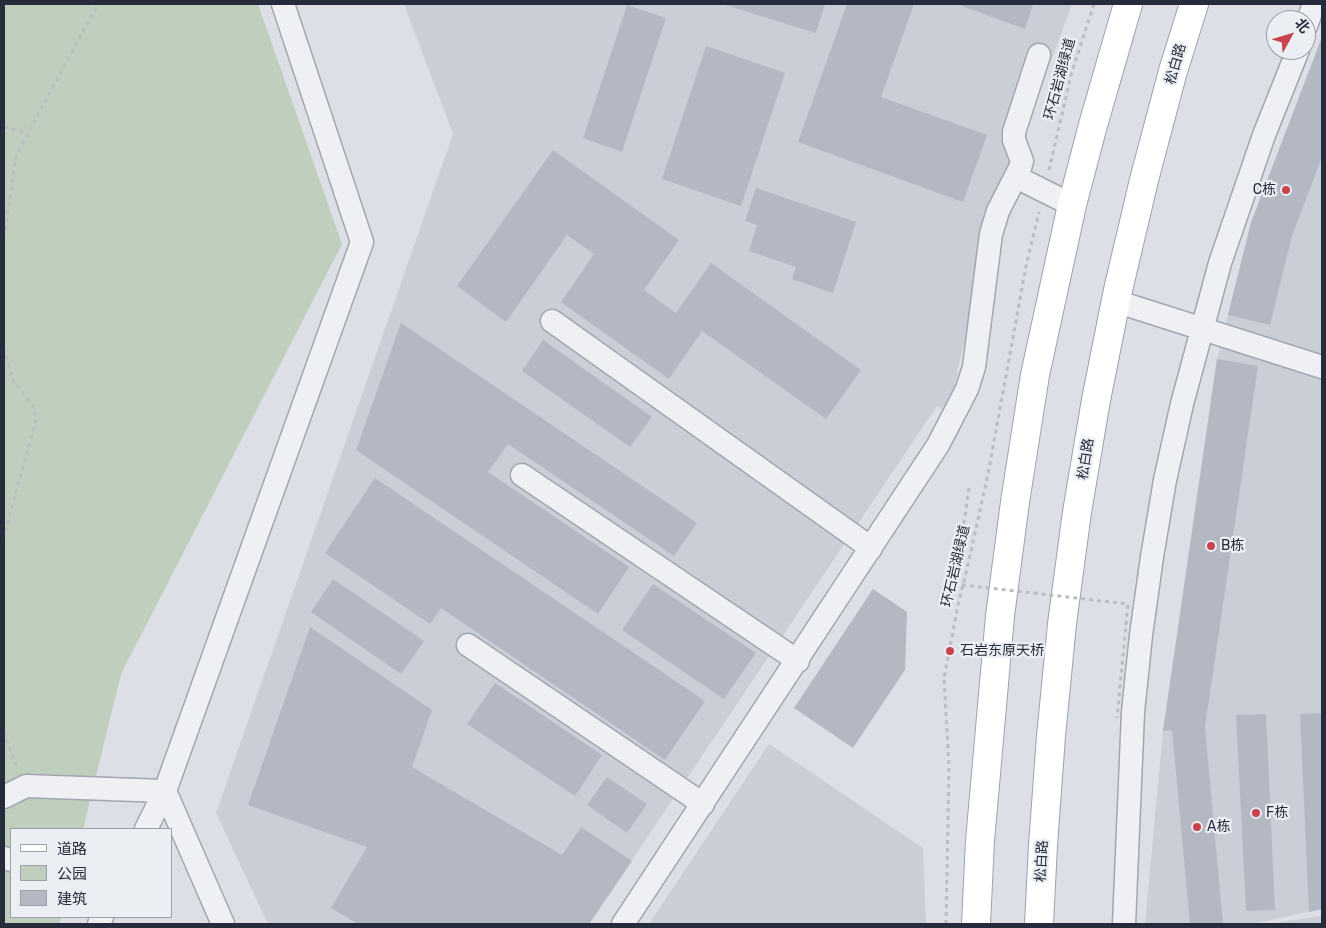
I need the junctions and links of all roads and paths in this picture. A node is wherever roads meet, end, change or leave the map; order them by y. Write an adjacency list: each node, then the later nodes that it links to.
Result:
1 (98, 4): 9 (path)
2 (283, 4): 29 (lane)
3 (1094, 4): 10 (path, 环石岩湖绿道)
4 (1128, 4): 12 (main road)
5 (1194, 4): 15 (main road, 松白路)
6 (1039, 55): 11 (lane)
7 (1294, 60): 17 (lane)
8 (4, 127): 9 (path)
9 (28, 133): 14 (path)
10 (1051, 162)
11 (1016, 177): 12 (lane); 23 (lane)
12 (1072, 205): 36 (main road)
13 (1038, 217): 35 (path, 环石岩湖绿道)
14 (4, 238)
15 (1116, 301): 17 (lane); 37 (main road, 松白路)
16 (552, 321): 23 (lane)
17 (1201, 328): 19 (lane); 38 (lane)
18 (4, 348): 22 (path)
19 (1322, 367)
20 (522, 474): 25 (lane)
21 (970, 488): 26 (path, bridge)
22 (4, 536)
23 (871, 548): 25 (lane)
24 (468, 646): 31 (lane)
25 (798, 661): 31 (lane)
26 (1117, 718)
27 (4, 732): 28 (path)
28 (26, 786): 29 (lane); 30 (lane)
29 (165, 791): 32 (lane); 33 (lane)
30 (4, 797)
31 (703, 804): 34 (lane)
32 (146, 828)
33 (223, 924)
34 (623, 924)
35 (946, 924)
36 (976, 924)
37 (1039, 924)
38 (1124, 924)

